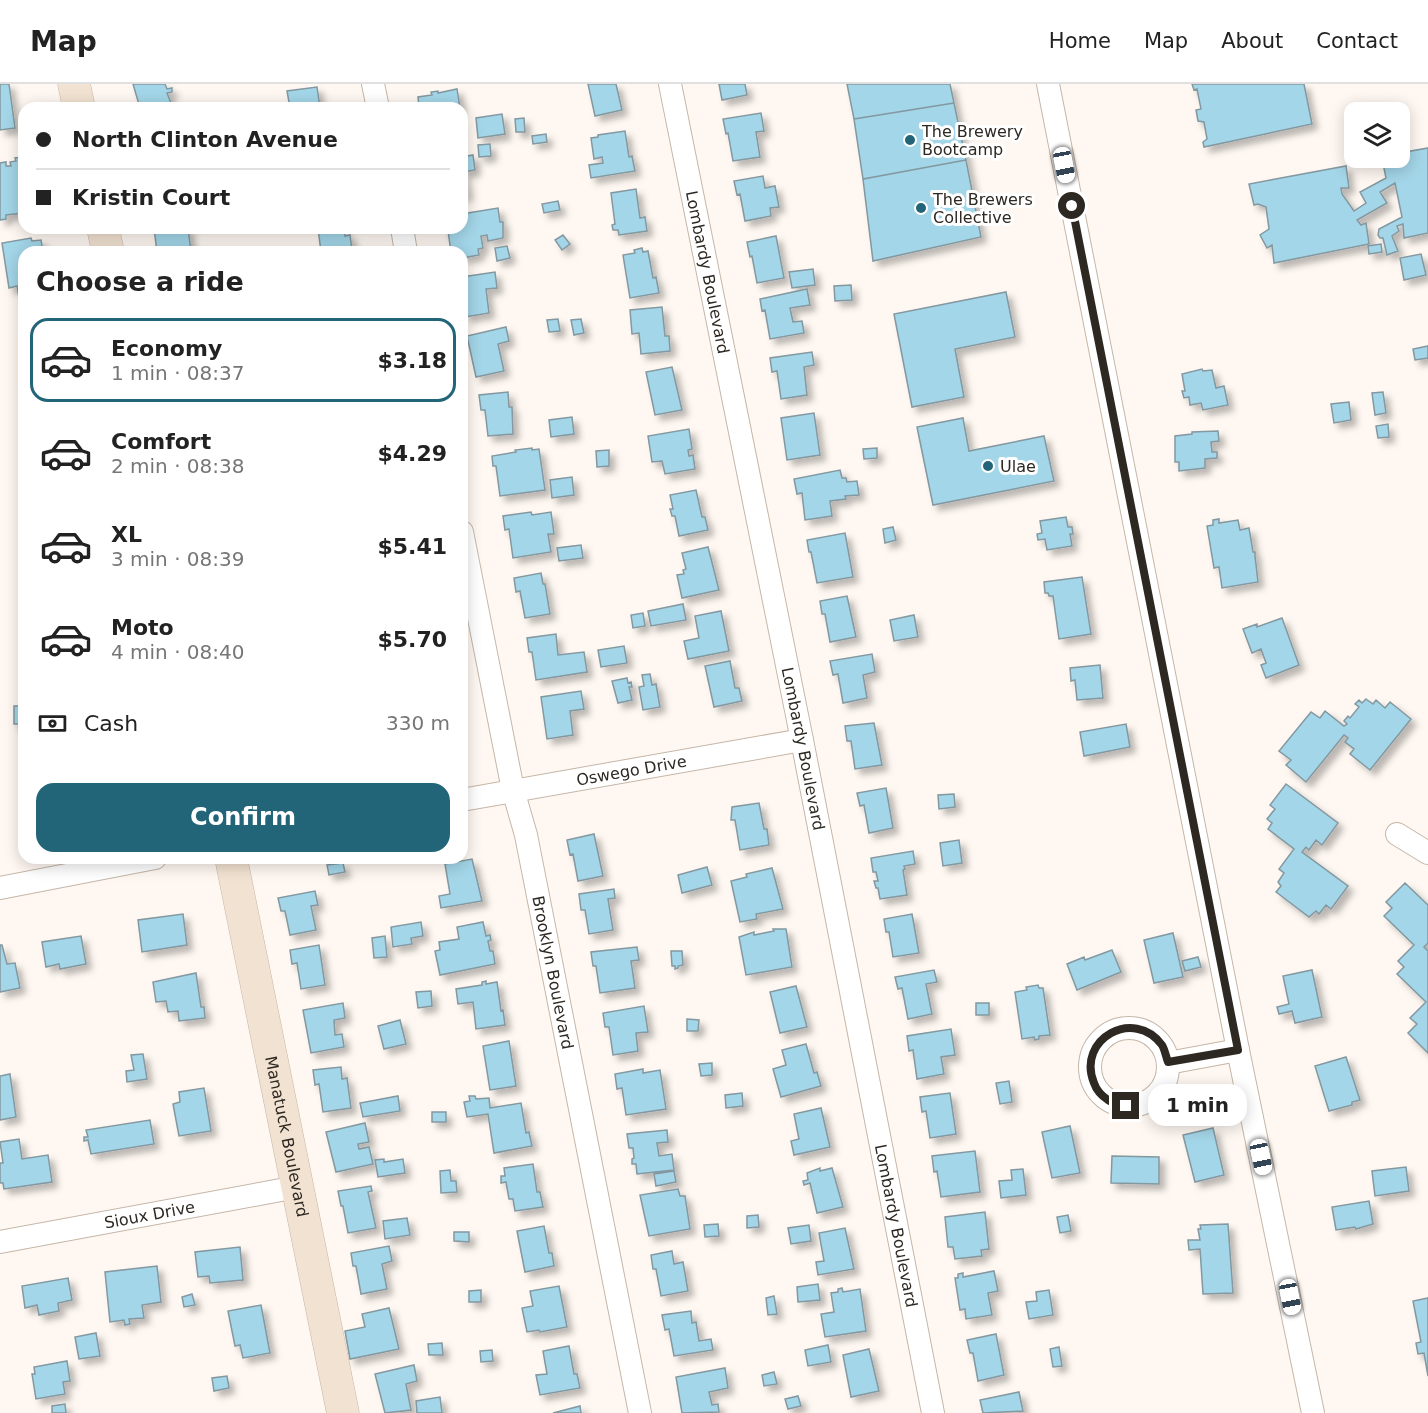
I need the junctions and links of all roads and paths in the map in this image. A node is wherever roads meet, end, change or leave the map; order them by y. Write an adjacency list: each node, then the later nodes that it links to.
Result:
1 (74, 84): 5 (street)
2 (373, 84): 6 (street)
3 (670, 84): 8 (street, Lombardy Boulevard)
4 (1048, 84): 16 (street)
5 (78, 102)
6 (377, 102)
7 (468, 562): 9 (street, Brooklyn Boulevard)
8 (802, 740): 9 (street, Oswego Drive); 22 (street, Lombardy Boulevard)
9 (513, 790): 10 (street, Oswego Drive); 21 (street, Brooklyn Boulevard)
10 (468, 799)
11 (1397, 834): 12 (street)
12 (1428, 853)
13 (124, 864): 15 (street)
14 (232, 864): 18 (street, Manatuck Boulevard)
15 (0, 888)
16 (1238, 1050): 17 (street); 23 (street)
17 (1168, 1062)
18 (297, 1187): 19 (street, Sioux Drive); 20 (street, Manatuck Boulevard)
19 (0, 1242)
20 (343, 1413)
21 (640, 1413)
22 (933, 1413)
23 (1313, 1413)

